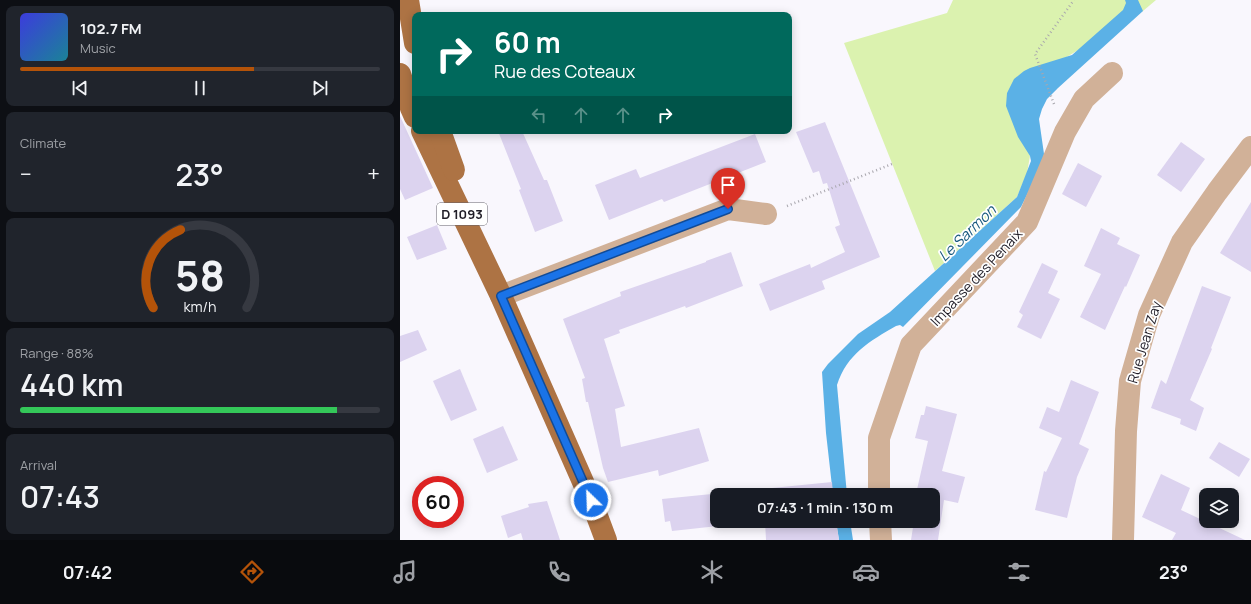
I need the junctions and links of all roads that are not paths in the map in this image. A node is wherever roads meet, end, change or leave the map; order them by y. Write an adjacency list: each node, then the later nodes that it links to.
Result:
1 (408, 0): 2 (main road)
2 (412, 25)
3 (1112, 73): 11 (street, Impasse des Penaix)
4 (400, 74): 5 (main road)
5 (412, 110)
6 (423, 134): 10 (main road, D 1093)
7 (441, 134): 10 (main road, D 1093)
8 (1251, 147): 15 (street, Rue Jean Zay)
9 (766, 214): 10 (street)
10 (501, 296): 13 (main road, D 1093)
11 (879, 488)
12 (880, 528): 14 (street)
13 (606, 540)
14 (880, 540)
15 (1123, 540)

